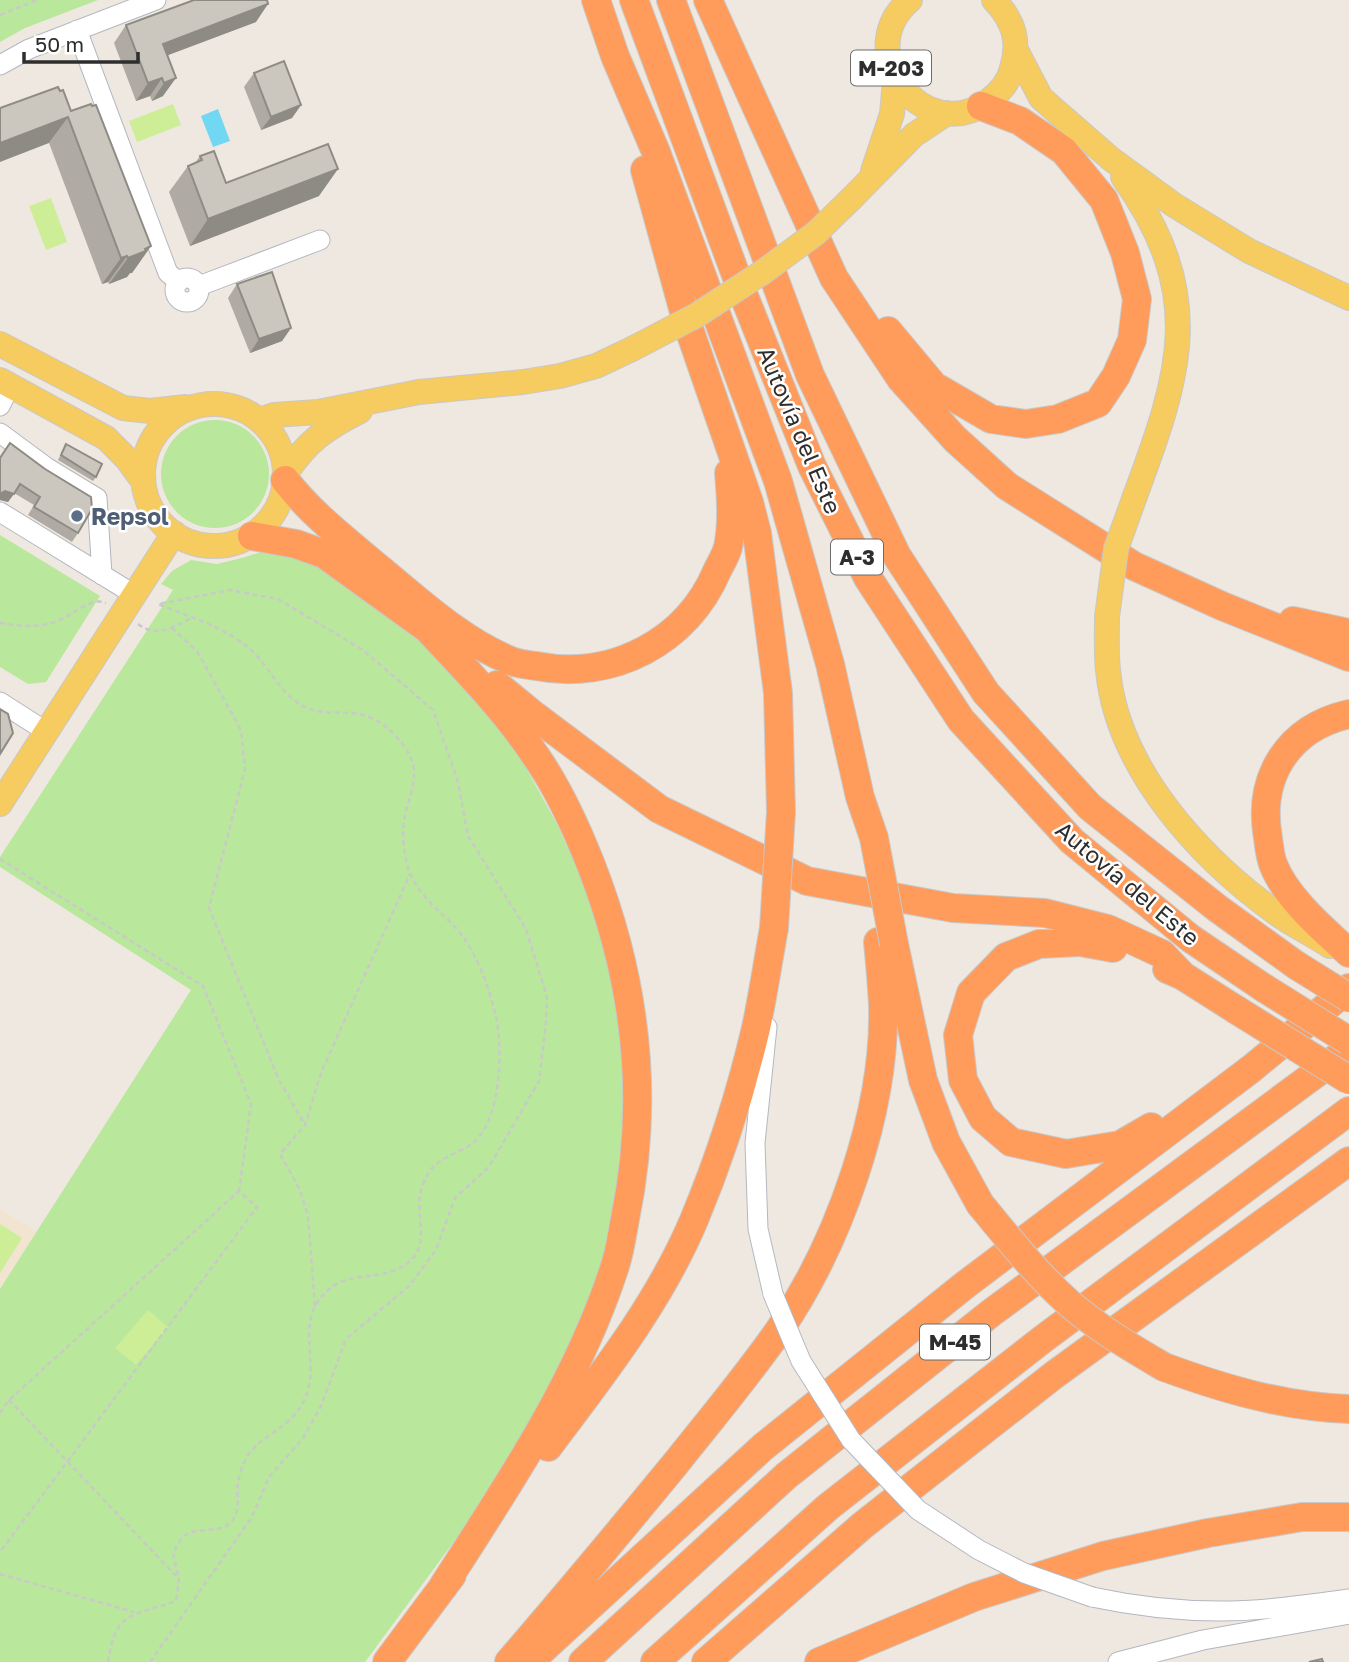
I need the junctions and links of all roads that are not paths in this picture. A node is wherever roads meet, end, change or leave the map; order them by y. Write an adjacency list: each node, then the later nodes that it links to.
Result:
1 (156, 0): 8 (street)
2 (596, 0): 10 (highway)
3 (634, 0): 48 (highway, Autovía del Este / A-3, bridge)
4 (671, 0): 47 (highway, Autovía del Este / A-3, bridge)
5 (708, 0): 15 (highway)
6 (910, 0): 12 (main road, M-203)
7 (1002, 4): 9 (main road)
8 (77, 30): 11 (street); 18 (street)
9 (1017, 52): 13 (main road); 16 (main road)
10 (615, 56): 25 (highway); 43 (highway)
11 (0, 65)
12 (895, 79): 14 (main road, M-203); 17 (main road)
13 (981, 106): 14 (main road, M-203); 15 (highway)
14 (947, 113): 17 (main road)
15 (765, 131): 34 (highway)
16 (1111, 159): 19 (main road); 44 (main road, bridge)
17 (870, 178): 22 (main road, bridge)
18 (320, 240)
19 (1349, 298)
20 (0, 344): 23 (main road)
21 (4, 391): 28 (main road)
22 (383, 400): 24 (main road); 27 (main road)
23 (190, 407): 24 (main road); 28 (main road)
24 (259, 420): 27 (main road)
25 (725, 432): 27 (highway); 42 (highway, bridge)
26 (0, 433): 32 (street)
27 (285, 477): 31 (main road)
28 (143, 481): 30 (main road)
29 (0, 512): 32 (street)
30 (174, 533): 31 (main road); 33 (main road)
31 (252, 536): 35 (highway)
32 (102, 575): 33 (street)
33 (146, 599): 40 (main road)
34 (1222, 606): 36 (highway); 37 (highway)
35 (423, 624): 45 (highway); 58 (highway)
36 (1349, 633)
37 (1349, 657)
38 (0, 702): 40 (street)
39 (1349, 714): 44 (highway)
40 (47, 732): 41 (main road)
41 (0, 804)
42 (774, 928): 58 (highway); 59 (street, bridge)
43 (886, 943): 54 (highway, bridge); 62 (highway)
44 (1349, 955)
45 (1183, 976): 50 (highway); 51 (highway, bridge)
46 (1349, 988): 50 (highway)
47 (1349, 998)
48 (1349, 1041)
49 (1349, 1049): 64 (highway, M-45)
50 (1251, 1069): 63 (highway)
51 (1349, 1080)
52 (1349, 1111): 65 (highway, M-45)
53 (1349, 1161): 66 (highway)
54 (1349, 1409)
55 (1349, 1511): 56 (highway)
56 (1302, 1517): 57 (highway); 67 (highway)
57 (1349, 1517)
58 (442, 1588): 61 (highway)
59 (1349, 1600)
60 (1349, 1614): 68 (street)
61 (387, 1662)
62 (509, 1662)
63 (529, 1662)
64 (583, 1662)
65 (656, 1662)
66 (706, 1662)
67 (819, 1662)
68 (1118, 1662)

